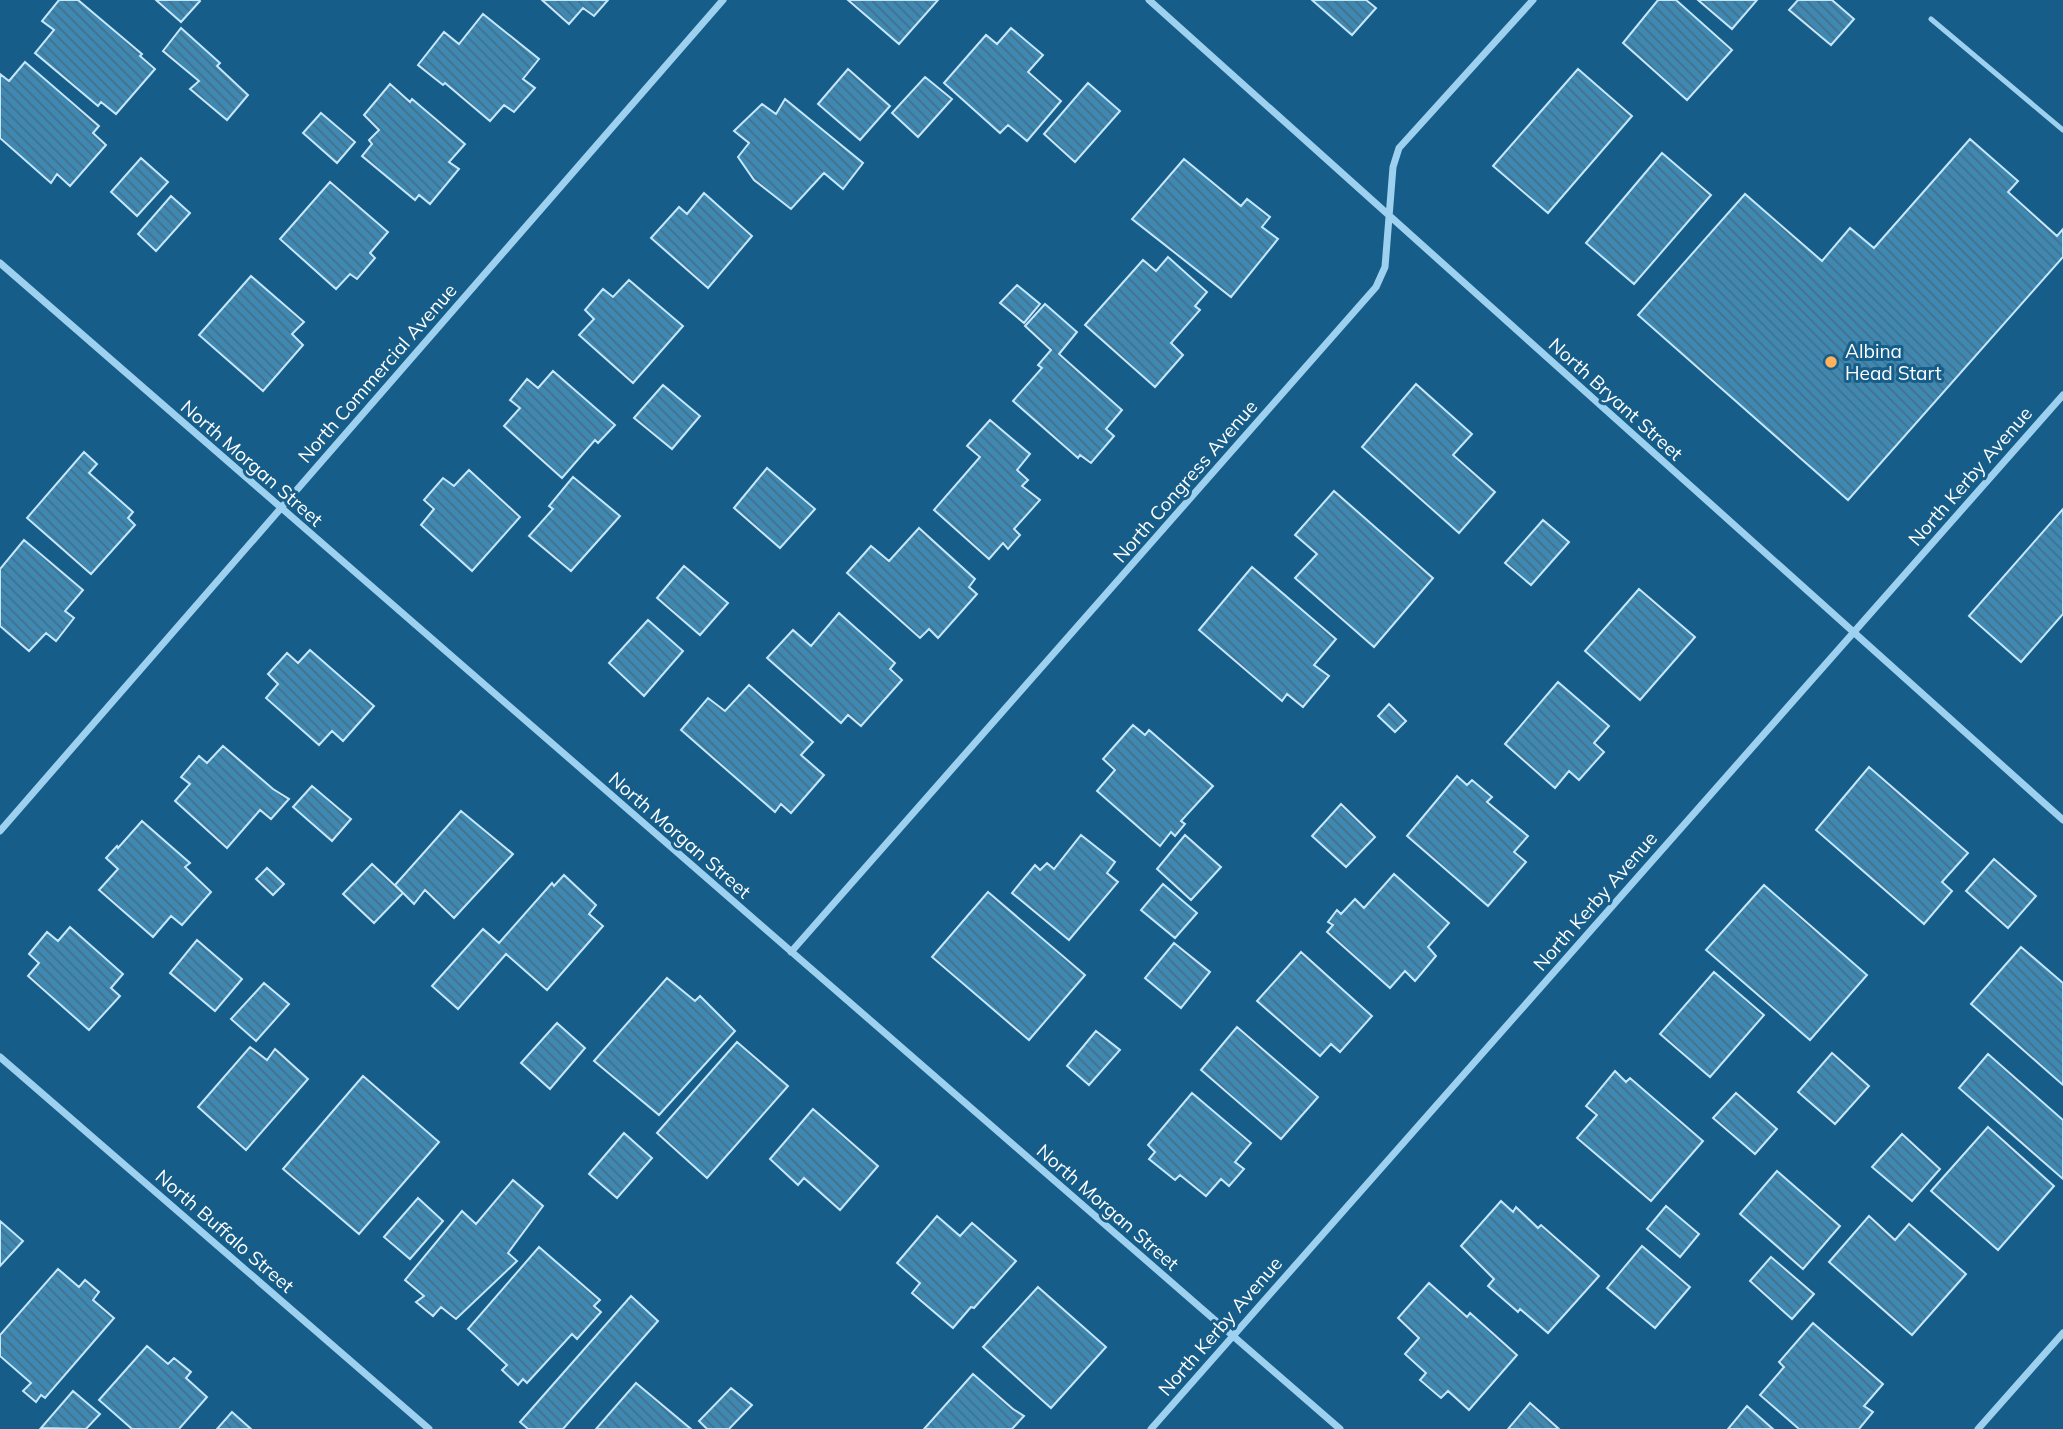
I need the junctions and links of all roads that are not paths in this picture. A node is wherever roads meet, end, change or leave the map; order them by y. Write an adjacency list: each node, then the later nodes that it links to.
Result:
1 (723, 0): 9 (street, North Commercial Avenue)
2 (1150, 0): 6 (street, North Bryant Street)
3 (1533, 0): 6 (street, North Congress Avenue)
4 (1931, 19): 5 (lane)
5 (2063, 130)
6 (1389, 216): 10 (street, North Bryant Street); 13 (street, North Congress Avenue)
7 (0, 263): 9 (street, North Morgan Street)
8 (2063, 394): 10 (street, North Kerby Avenue)
9 (280, 508): 12 (street, North Commercial Avenue); 13 (street, North Morgan Street)
10 (1853, 633): 11 (street, North Bryant Street); 16 (street, North Kerby Avenue)
11 (2063, 820)
12 (0, 831)
13 (792, 953): 16 (street, North Morgan Street)
14 (0, 1057): 17 (street, North Buffalo Street)
15 (2063, 1333): 20 (street)
16 (1232, 1336): 18 (street, North Kerby Avenue); 19 (street, North Morgan Street)
17 (429, 1429)
18 (1151, 1429)
19 (1340, 1429)
20 (1978, 1429)

